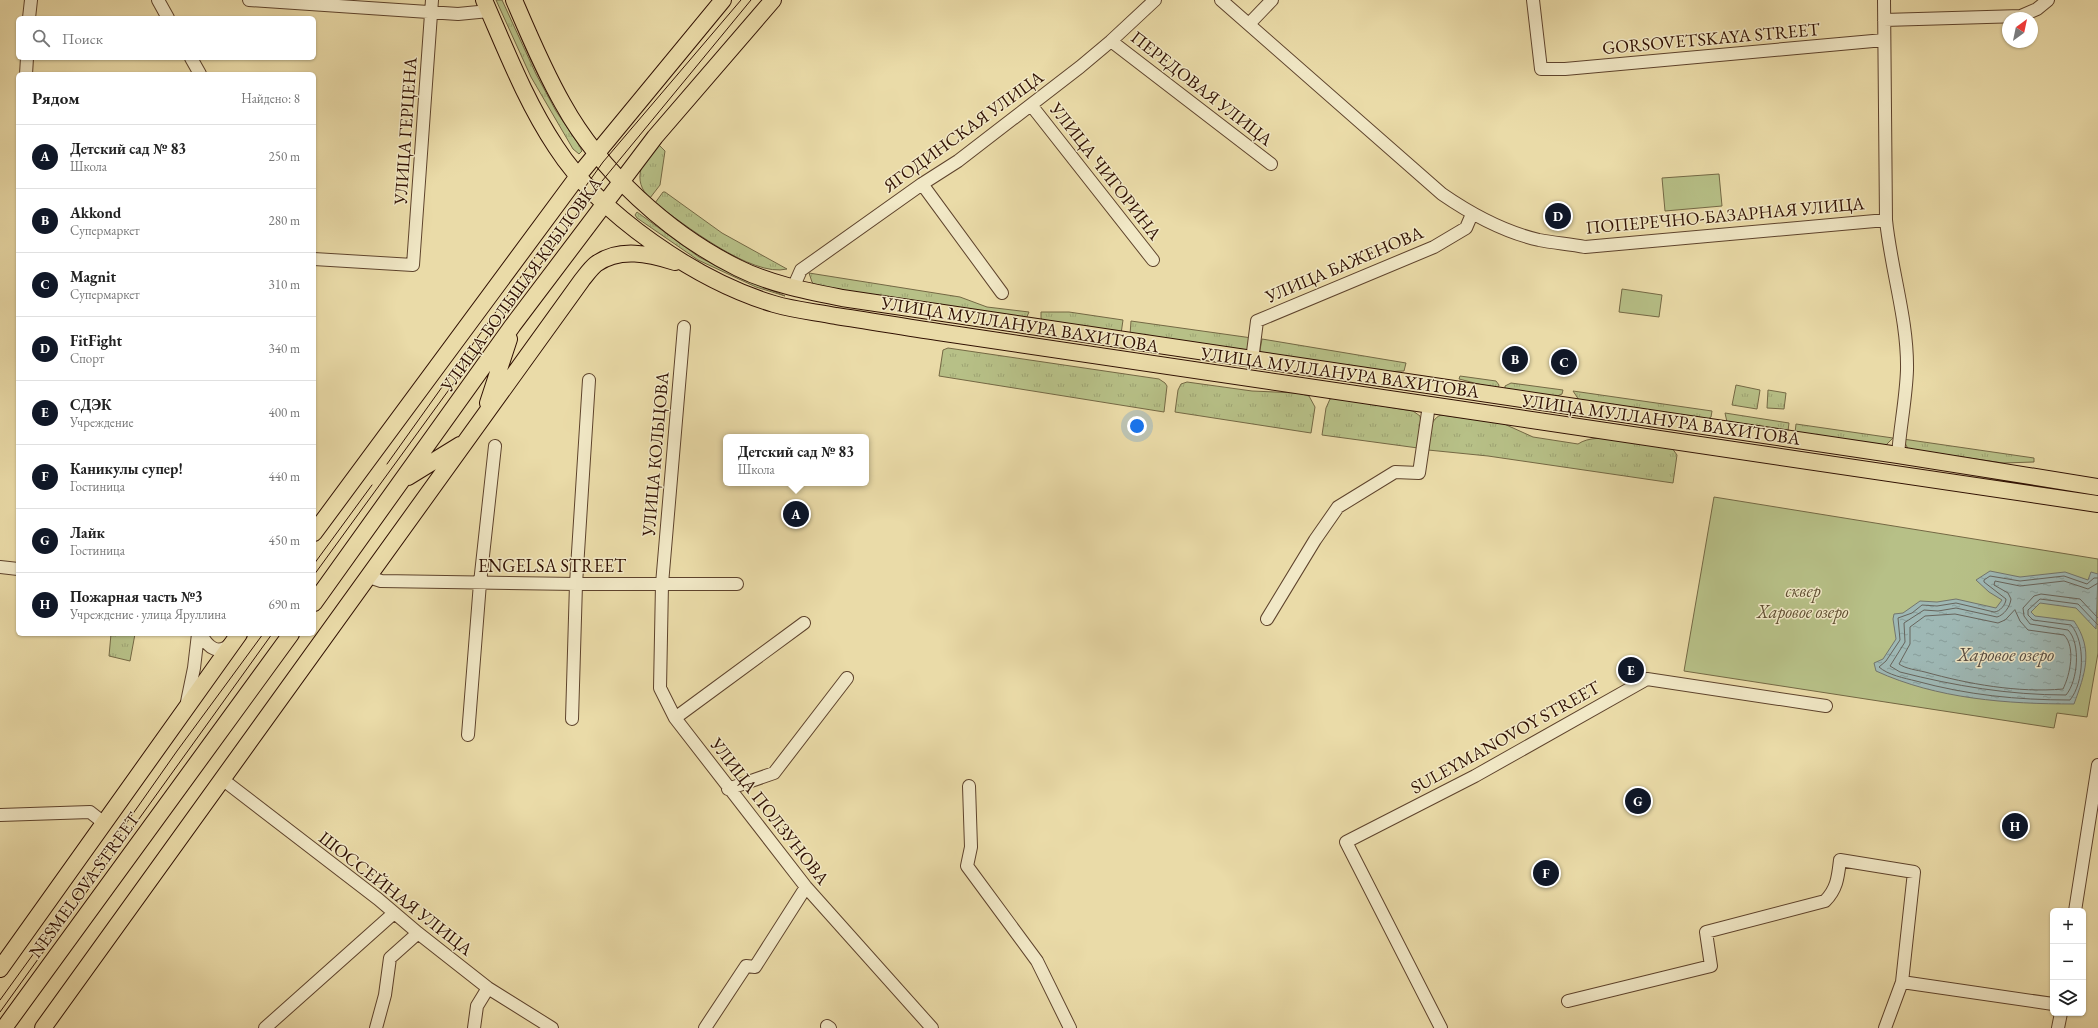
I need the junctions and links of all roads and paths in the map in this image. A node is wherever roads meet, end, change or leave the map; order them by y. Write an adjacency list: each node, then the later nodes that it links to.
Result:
1 (30, 0): 15 (street)
2 (158, 0): 16 (street)
3 (249, 0): 13 (street)
4 (514, 0): 26 (main road, УЛИЦА МУЛЛАНУРА ВАХИТОВА)
5 (723, 0): 26 (main road, УЛИЦА БОЛЬШАЯ КРЫЛОВКА)
6 (773, 0): 29 (main road, УЛИЦА БОЛЬШАЯ КРЫЛОВКА)
7 (1155, 0): 20 (street, ЯГОДИНСКАЯ УЛИЦА)
8 (1220, 0): 18 (street, ПОПЕРЕЧНО-БАЗАРНАЯ УЛИЦА)
9 (1272, 0): 18 (street)
10 (1533, 0): 19 (street, GORSOVETSKAYA STREET)
11 (1884, 0): 17 (street)
12 (2048, 0): 17 (street)
13 (432, 6): 14 (street); 34 (street, УЛИЦА ГЕРЦЕНА)
14 (486, 6): 28 (main road, УЛИЦА МУЛЛАНУРА ВАХИТОВА)
15 (29, 16)
16 (167, 16)
17 (1884, 20): 19 (street)
18 (1249, 24): 32 (street, ПОПЕРЕЧНО-БАЗАРНАЯ УЛИЦА)
19 (1884, 40): 33 (street)
20 (1111, 41): 25 (street, ЯГОДИНСКАЯ УЛИЦА); 27 (street, ПЕРЕДОВАЯ УЛИЦА)
21 (27, 60): 23 (street)
22 (192, 60): 24 (street)
23 (26, 72)
24 (199, 72)
25 (1031, 104): 30 (street, ЯГОДИНСКАЯ УЛИЦА); 35 (street, УЛИЦА ЧИГОРИНА)
26 (596, 154): 28 (main road, УЛИЦА БОЛЬШАЯ КРЫЛОВКА); 29 (main road, УЛИЦА МУЛЛАНУРА ВАХИТОВА)
27 (1271, 164)
28 (578, 176): 31 (main road, УЛИЦА МУЛЛАНУРА ВАХИТОВА); 51 (main road, УЛИЦА БОЛЬШАЯ КРЫЛОВКА)
29 (621, 182): 31 (main road, УЛИЦА БОЛЬШАЯ КРЫЛОВКА); 37 (main road, УЛИЦА МУЛЛАНУРА ВАХИТОВА)
30 (922, 184): 37 (street, ЯГОДИНСКАЯ УЛИЦА); 38 (street)
31 (604, 204): 36 (main road, УЛИЦА МУЛЛАНУРА ВАХИТОВА); 39 (main road, УЛИЦА БОЛЬШАЯ КРЫЛОВКА)
32 (1472, 214): 33 (street, ПОПЕРЕЧНО-БАЗАРНАЯ УЛИЦА); 41 (street, УЛИЦА БАЖЕНОВА)
33 (1886, 220): 47 (street)
34 (316, 259)
35 (1153, 260)
36 (687, 266): 43 (main road, УЛИЦА МУЛЛАНУРА ВАХИТОВА); 44 (main road)
37 (793, 288): 41 (main road, УЛИЦА МУЛЛАНУРА ВАХИТОВА)
38 (1002, 293)
39 (513, 325): 44 (main road); 48 (main road, УЛИЦА БОЛЬШАЯ КРЫЛОВКА)
40 (684, 327): 57 (street, УЛИЦА КОЛЬЦОВА)
41 (1252, 360): 47 (main road, УЛИЦА МУЛЛАНУРА ВАХИТОВА)
42 (589, 380): 56 (street)
43 (1429, 405): 50 (main road, УЛИЦА МУЛЛАНУРА ВАХИТОВА); 60 (street)
44 (483, 417): 45 (main road)
45 (466, 441): 48 (main road); 54 (main road)
46 (495, 446): 55 (street)
47 (1898, 455): 49 (main road, УЛИЦА МУЛЛАНУРА ВАХИТОВА)
48 (402, 481): 59 (main road, УЛИЦА БОЛЬШАЯ КРЫЛОВКА)
49 (2098, 487)
50 (2098, 504)
51 (316, 530)
52 (0, 567): 53 (street)
53 (16, 569)
54 (369, 577): 55 (street, ENGELSA STREET); 74 (main road)
55 (480, 583): 56 (street, ENGELSA STREET); 72 (street)
56 (576, 584): 57 (street, ENGELSA STREET); 71 (street)
57 (662, 584): 58 (street, ENGELSA STREET); 70 (street, УЛИЦА ПОЛЗУНОВА)
58 (737, 584)
59 (316, 600)
60 (1267, 619)
61 (804, 623): 70 (street)
62 (199, 636): 69 (street)
63 (200, 636): 64 (street)
64 (237, 636)
65 (238, 636): 69 (main road)
66 (291, 636): 89 (main road, NESMELOVA STREET)
67 (847, 678): 76 (street)
68 (1826, 706): 98 (street, SULEYMANOVOY STREET)
69 (184, 710): 78 (main road)
70 (675, 718): 76 (street, УЛИЦА ПОЛЗУНОВА)
71 (572, 719)
72 (468, 736)
73 (2098, 765): 80 (street)
74 (222, 779): 81 (street, ШОССЕЙНАЯ УЛИЦА); 90 (main road)
75 (969, 786): 97 (street)
76 (728, 789): 79 (street, УЛИЦА ПОЛЗУНОВА)
77 (0, 815): 78 (street)
78 (104, 823): 83 (main road)
79 (806, 887): 95 (street); 96 (street, УЛИЦА ПОЛЗУНОВА)
80 (2075, 908)
81 (394, 913): 82 (street, ШОССЕЙНАЯ УЛИЦА); 91 (street)
82 (418, 933): 85 (street, ШОССЕЙНАЯ УЛИЦА); 92 (street)
83 (0, 969)
84 (1902, 982): 86 (street); 87 (street); 99 (street)
85 (488, 988): 93 (street); 94 (street, ШОССЕЙНАЯ УЛИЦА)
86 (1568, 1002)
87 (2050, 1004)
88 (2060, 1016): 100 (street)
89 (4, 1028)
90 (43, 1028)
91 (264, 1028)
92 (376, 1028)
93 (474, 1028)
94 (552, 1028)
95 (705, 1028)
96 (932, 1028)
97 (1070, 1028)
98 (1441, 1028)
99 (1885, 1028)
100 (2058, 1028)

